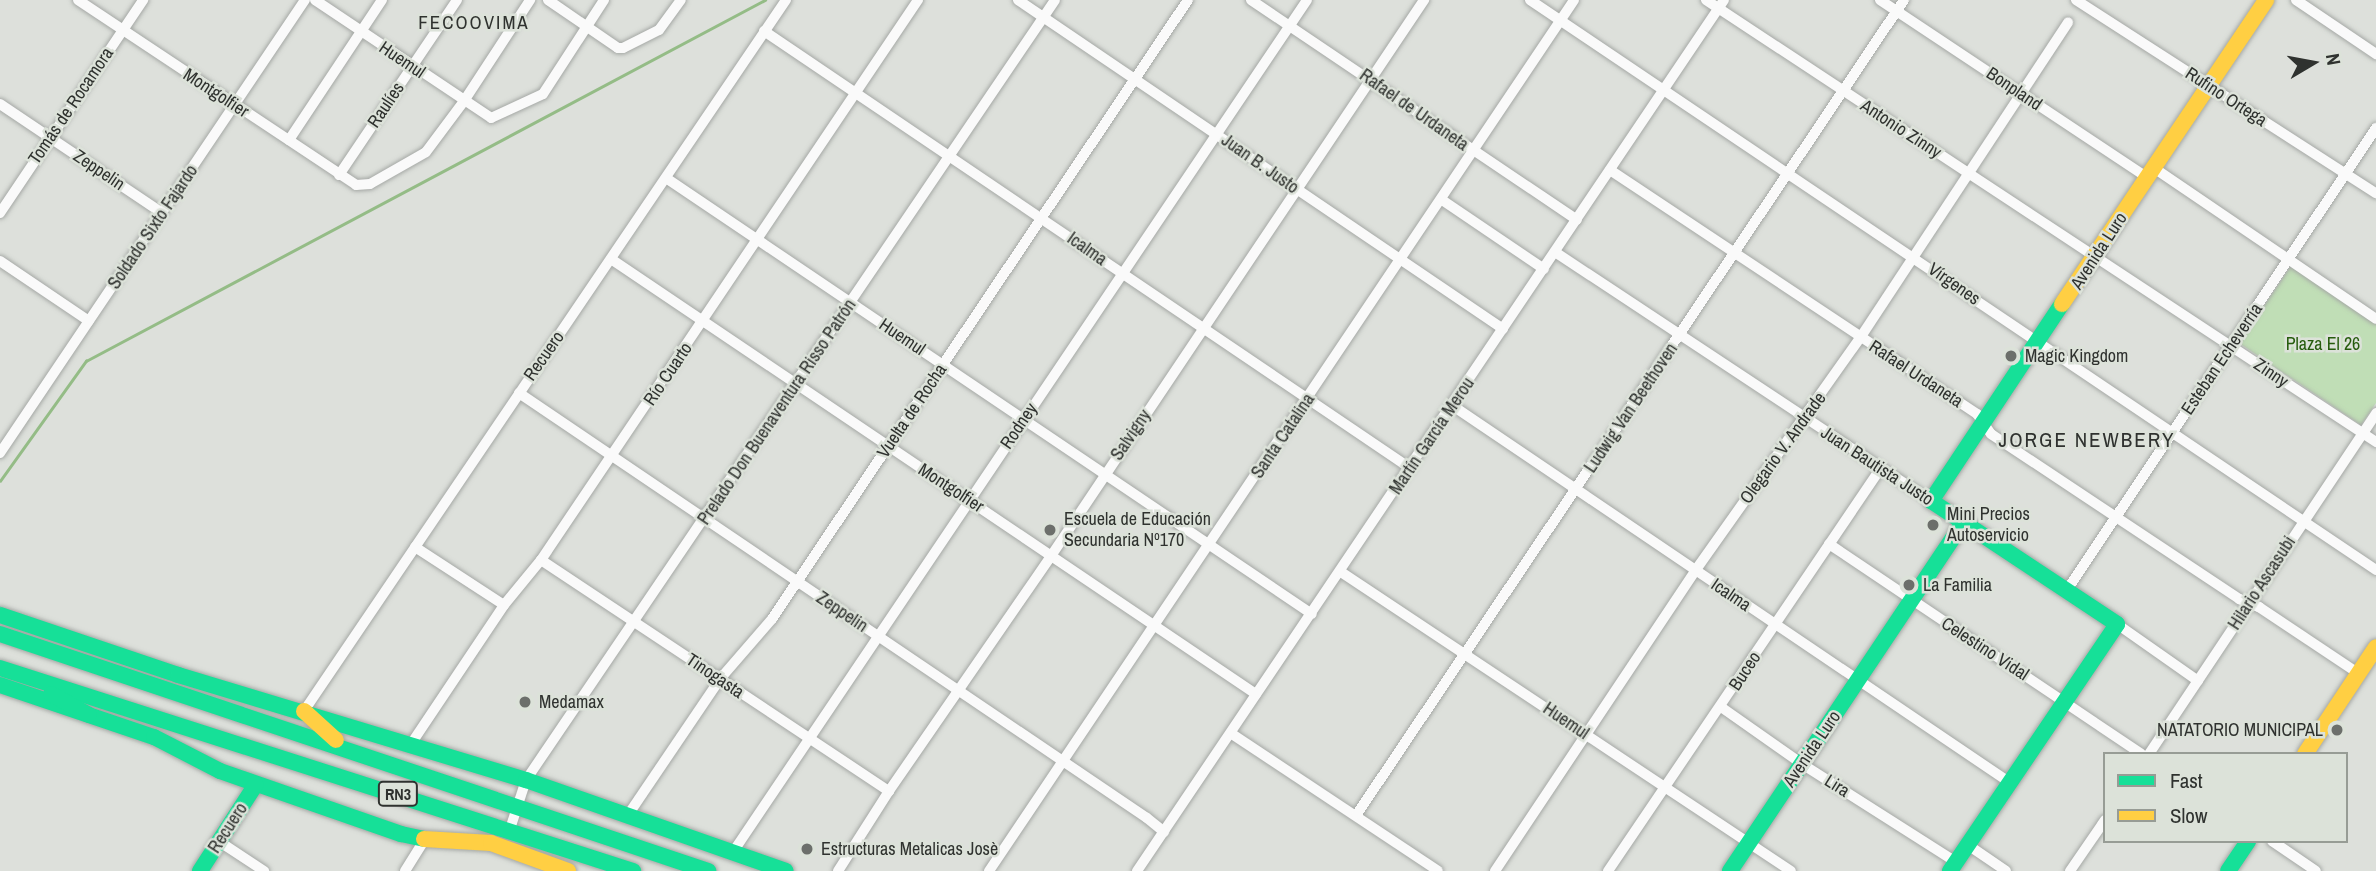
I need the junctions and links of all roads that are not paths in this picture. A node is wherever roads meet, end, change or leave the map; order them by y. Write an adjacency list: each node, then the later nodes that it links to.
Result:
1 (78, 0): 34 (street, Montgolfier)
2 (143, 0): 34 (street, Tomás de Rocamora)
3 (305, 0): 48 (street, Soldado Sixto Fajardo)
4 (314, 0): 36 (street, Huemul)
5 (382, 0): 36 (street)
6 (457, 0): 38 (street, Raulíes)
7 (530, 0): 46 (street)
8 (548, 0): 32 (street)
9 (604, 0): 32 (street)
10 (681, 0): 32 (street)
11 (786, 0): 35 (street, Recuero)
12 (918, 0): 44 (street, Río Cuarto)
13 (1018, 0): 29 (street, Juan B. Justo)
14 (1055, 0): 29 (street, Prelado Don Buenaventura Risso Patrón)
15 (1188, 0): 39 (street, Vuelta de Rocha)
16 (1251, 0): 33 (street, Rafael de Urdaneta)
17 (1307, 0): 33 (street, Rodney)
18 (1424, 0): 40 (street, Salvigny)
19 (1531, 0): 30 (street, Vírgenes)
20 (1574, 0): 30 (street, Santa Catalina)
21 (1706, 0): 27 (street, Antonio Zinny)
22 (1880, 0): 28 (street, Bonpland)
23 (1904, 0): 28 (street, Ludwig Van Beethoven)
24 (2266, 0): 41 (main road, Avenida Luro)
25 (2296, 0): 37 (street)
26 (2081, 1): 41 (street, Rufino Ortega)
27 (1721, 4): 42 (street, Martín García Merou); 43 (street, Antonio Zinny)
28 (1897, 11): 43 (street, Ludwig Van Beethoven); 45 (street, Bonpland)
29 (1044, 17): 39 (street, Juan B. Justo); 54 (street, Prelado Don Buenaventura Risso Patrón)
30 (1561, 20): 42 (street, Vírgenes); 53 (street, Santa Catalina)
31 (2068, 22): 45 (street, Olegario V. Andrade)
32 (587, 26): 46 (street, Huemul)
33 (1289, 26): 40 (street, Rafael de Urdaneta); 50 (street, Rodney)
34 (122, 30): 48 (street, Montgolfier); 51 (street, Tomás de Rocamora)
35 (764, 31): 44 (street, Icalma); 61 (street, Recuero)
36 (361, 32): 38 (street, Huemul); 52 (street)
37 (2376, 54)
38 (413, 67): 46 (street, Huemul); 60 (street, Raulíes)
39 (1136, 79): 50 (street, Juan B. Justo); 67 (street, Vuelta de Rocha)
40 (1371, 80): 53 (street, Rafael de Urdaneta); 62 (street, Salvigny)
41 (2209, 86): 57 (main road, Avenida Luro); 58 (street, Rufino Ortega)
42 (1664, 90): 55 (street, Martín García Merou); 56 (street, Vírgenes)
43 (1843, 91): 56 (street, Ludwig Van Beethoven); 59 (street, Antonio Zinny)
44 (857, 93): 54 (street, Icalma); 69 (street, Río Cuarto)
45 (2022, 94): 57 (street, Bonpland); 59 (street, Olegario V. Andrade)
46 (464, 102): 60 (street, Montgolfier)
47 (0, 104): 51 (street, Zeppelin)
48 (234, 106): 52 (street, Montgolfier); 66 (street, Soldado Sixto Fajardo)
49 (2376, 128): 58 (street, Esteban Echeverría)
50 (1216, 133): 62 (street, Juan B. Justo); 79 (street, Rodney)
51 (50, 138): 65 (street, Tomás de Rocamora); 66 (street, Zeppelin)
52 (289, 140): 60 (street, Montgolfier)
53 (1475, 152): 64 (street, Santa Catalina); 68 (street, Rafael de Urdaneta)
54 (949, 156): 67 (street, Icalma); 80 (street, Prelado Don Buenaventura Risso Patrón)
55 (1610, 170): 68 (street, Martín García Merou); 71 (street, Rafael Urdaneta)
56 (1788, 172): 71 (street, Ludwig Van Beethoven); 72 (street, Vírgenes)
57 (2151, 173): 73 (main road, Avenida Luro); 75 (street, Bonpland)
58 (2346, 173): 63 (street, Rufino Ortega); 75 (street, Esteban Echeverría)
59 (1969, 174): 72 (street, Olegario V. Andrade); 73 (street, Antonio Zinny)
60 (339, 175)
61 (666, 178): 69 (street, Huemul); 74 (street, Recuero)
62 (1296, 190): 77 (street, Juan B. Justo); 84 (street, Salvigny)
63 (2376, 193)
64 (1442, 200): 77 (street, Santa Catalina); 78 (street)
65 (0, 213)
66 (163, 213): 82 (street, Soldado Sixto Fajardo)
67 (1042, 218): 79 (street, Icalma); 90 (street, Vuelta de Rocha)
68 (1577, 220): 70 (street, Martín García Merou)
69 (759, 240): 80 (street, Huemul); 83 (street, Río Cuarto)
70 (1555, 252): 78 (street, Martín García Merou); 86 (street, Juan Bautista Justo)
71 (1734, 254): 86 (street, Ludwig Van Beethoven); 87 (street, Rafael Urdaneta)
72 (1914, 257): 87 (street, Olegario V. Andrade); 88 (street, Vírgenes)
73 (2095, 258): 88 (main road, Avenida Luro); 89 (street, Zinny)
74 (611, 259): 83 (street, Montgolfier); 92 (street, Recuero)
75 (2288, 259): 81 (street, Bonpland); 89 (street, Esteban Echeverría)
76 (0, 261): 82 (street)
77 (1400, 261): 85 (street, Juan B. Justo); 93 (street, Santa Catalina)
78 (1544, 269): 85 (street, Martín García Merou)
79 (1122, 273): 84 (street, Icalma); 96 (street, Rodney)
80 (850, 302): 90 (street, Huemul); 91 (street, Prelado Don Buenaventura Risso Patrón)
81 (2376, 319)
82 (89, 321): 103 (street, Soldado Sixto Fajardo)
83 (704, 321): 91 (street, Montgolfier); 104 (street, Río Cuarto)
84 (1203, 328): 93 (street, Icalma); 107 (street, Salvigny)
85 (1503, 329): 94 (street, Martín García Merou)
86 (1678, 336): 97 (street, Juan Bautista Justo); 108 (street, Ludwig Van Beethoven)
87 (1860, 338): 97 (street, Olegario V. Andrade); 98 (street, Rafael Urdaneta)
88 (2038, 343): 98 (main road, Avenida Luro); 100 (street, Vírgenes)
89 (2230, 345): 99 (street, Zinny); 100 (street, Esteban Echeverría)
90 (943, 364): 96 (street, Huemul); 102 (street, Vuelta de Rocha)
91 (797, 383): 102 (street, Montgolfier); 112 (street, Prelado Don Buenaventura Risso Patrón)
92 (519, 393): 104 (street, Zeppelin); 117 (street, Recuero)
93 (1308, 399): 105 (street, Icalma); 115 (street, Santa Catalina)
94 (1453, 406): 105 (street, Martín García Merou); 108 (street, Icalma)
95 (2376, 413): 99 (street, Hilario Ascasubi)
96 (1024, 419): 107 (street, Huemul); 109 (street, Rodney)
97 (1804, 419): 106 (street, Juan Bautista Justo); 121 (street, Olegario V. Andrade)
98 (1984, 424): 110 (main road, Avenida Luro); 111 (street, Rafael Urdaneta)
99 (2362, 433): 101 (street, Zinny); 113 (street, Hilario Ascasubi)
100 (2172, 434): 111 (street, Esteban Echeverría); 113 (street, Vírgenes)
101 (2376, 442)
102 (888, 447): 109 (street, Montgolfier); 123 (street, Vuelta de Rocha)
103 (0, 453)
104 (612, 456): 112 (street, Zeppelin); 119 (street, Río Cuarto)
105 (1410, 468): 122 (street, Martín García Merou)
106 (1880, 469): 110 (street, Juan Bautista Justo); 116 (street, Buceo)
107 (1104, 474): 115 (street, Huemul); 118 (street, Salvigny)
108 (1576, 491): 121 (street, Icalma); 137 (street, Ludwig Van Beethoven)
109 (970, 500): 118 (street, Montgolfier); 135 (street, Rodney)
110 (1931, 501): 114 (main road, Juan Bautista Justo)
111 (2117, 516): 124 (street, Esteban Echeverría); 126 (street, Rafael Urdaneta)
112 (706, 519): 123 (street, Zeppelin); 130 (street, Prelado Don Buenaventura Risso Patrón)
113 (2304, 520): 120 (street, Vírgenes); 126 (street, Hilario Ascasubi)
114 (1964, 522): 124 (main road, Juan Bautista Justo); 125 (main road, Avenida Luro)
115 (1210, 544): 128 (street, Huemul); 133 (street, Santa Catalina)
116 (1829, 544): 125 (street, Celestino Vidal); 132 (street, Buceo)
117 (415, 547): 127 (street); 148 (street, Recuero)
118 (1051, 556): 133 (street, Montgolfier); 144 (street, Salvigny)
119 (541, 561): 127 (street, Río Cuarto); 130 (street, Tinogasta)
120 (2376, 570)
121 (1695, 571): 132 (street, Icalma); 150 (street, Olegario V. Andrade)
122 (1341, 572): 128 (street, Martín García Merou); 137 (street, Huemul)
123 (797, 582): 135 (street, Zeppelin); 140 (street, Vuelta de Rocha)
124 (2067, 590): 131 (main road, Juan Bautista Justo)
125 (1911, 600): 141 (main road, Avenida Luro); 146 (street, Celestino Vidal)
126 (2250, 603): 139 (street, Rafael Urdaneta); 142 (street, Hilario Ascasubi)
127 (504, 605): 153 (street, Río Cuarto)
128 (1312, 614): 145 (street, Martín García Merou)
129 (0, 615): 148 (main road)
130 (634, 622): 140 (street, Tinogasta); 160 (street, Prelado Don Buenaventura Risso Patrón)
131 (2117, 624): 142 (street, Juan Bautista Justo); 146 (main road)
132 (1776, 625): 141 (street, Icalma); 147 (street, Buceo)
133 (1156, 627): 145 (street, Montgolfier); 158 (street, Santa Catalina)
134 (0, 634): 157 (main road, RN3)
135 (879, 637): 144 (street, Zeppelin); 152 (street, Rodney)
136 (2376, 647): 139 (main road)
137 (1466, 653): 150 (street, Huemul); 166 (street, Ludwig Van Beethoven)
138 (7, 671): 149 (main road); 169 (main road, RN3)
139 (2358, 673): 156 (main road)
140 (720, 678): 152 (street, Tinogasta); 167 (street, Vuelta de Rocha)
141 (1857, 681): 159 (main road, Avenida Luro); 161 (street, Icalma)
142 (2197, 681): 155 (street, Hilario Ascasubi)
143 (0, 685): 149 (main road)
144 (957, 692): 158 (street, Zeppelin); 164 (street, Salvigny)
145 (1256, 694): 151 (street, Martín García Merou)
146 (2065, 702): 154 (street, Celestino Vidal); 161 (main road)
147 (1721, 707): 159 (street, Lira); 163 (street, Buceo)
148 (304, 712): 153 (main road); 157 (main road)
149 (89, 715): 162 (main road)
150 (1584, 733): 163 (street, Huemul); 191 (street, Olegario V. Andrade)
151 (1232, 734): 166 (street); 170 (street, Martín García Merou)
152 (809, 740): 164 (street, Tinogasta); 177 (street, Rodney)
153 (411, 744): 160 (main road)
154 (2138, 752)
155 (2150, 752)
156 (2306, 752)
157 (357, 754): 165 (main road, RN3)
158 (1064, 762): 170 (street, Zeppelin); 188 (street, Santa Catalina)
159 (1802, 764): 175 (main road, Avenida Luro); 178 (street, Lira)
160 (526, 780): 165 (street, Prelado Don Buenaventura Risso Patrón); 167 (main road)
161 (2009, 782): 176 (main road)
162 (256, 784): 171 (main road); 172 (main road, Recuero)
163 (1664, 787): 175 (street, Huemul); 179 (street, Buceo)
164 (889, 791): 187 (street, Salvigny)
165 (515, 807): 169 (street, Prelado Don Buenaventura Risso Patrón); 185 (main road, RN3)
166 (1357, 814): 190 (street)
167 (628, 815): 177 (main road)
168 (2103, 823): 195 (street)
169 (510, 829): 184 (main road, RN3)
170 (1164, 832): 189 (street, Martín García Merou)
171 (425, 839): 182 (street); 183 (main road)
172 (220, 842): 180 (main road, Recuero); 181 (street)
173 (2247, 843): 196 (main road)
174 (2275, 843): 197 (street)
175 (1749, 844): 192 (main road, Avenida Luro); 193 (street, Huemul)
176 (1968, 845): 178 (main road); 194 (street)
177 (733, 852): 186 (main road)
178 (1953, 866)
179 (1610, 870)
180 (200, 871)
181 (264, 871)
182 (405, 871)
183 (568, 871)
184 (634, 871)
185 (708, 871)
186 (786, 871)
187 (838, 871)
188 (989, 871)
189 (1137, 871)
190 (1438, 871)
191 (1494, 871)
192 (1730, 871)
193 (1791, 871)
194 (2006, 871)
195 (2070, 871)
196 (2228, 871)
197 (2316, 871)

